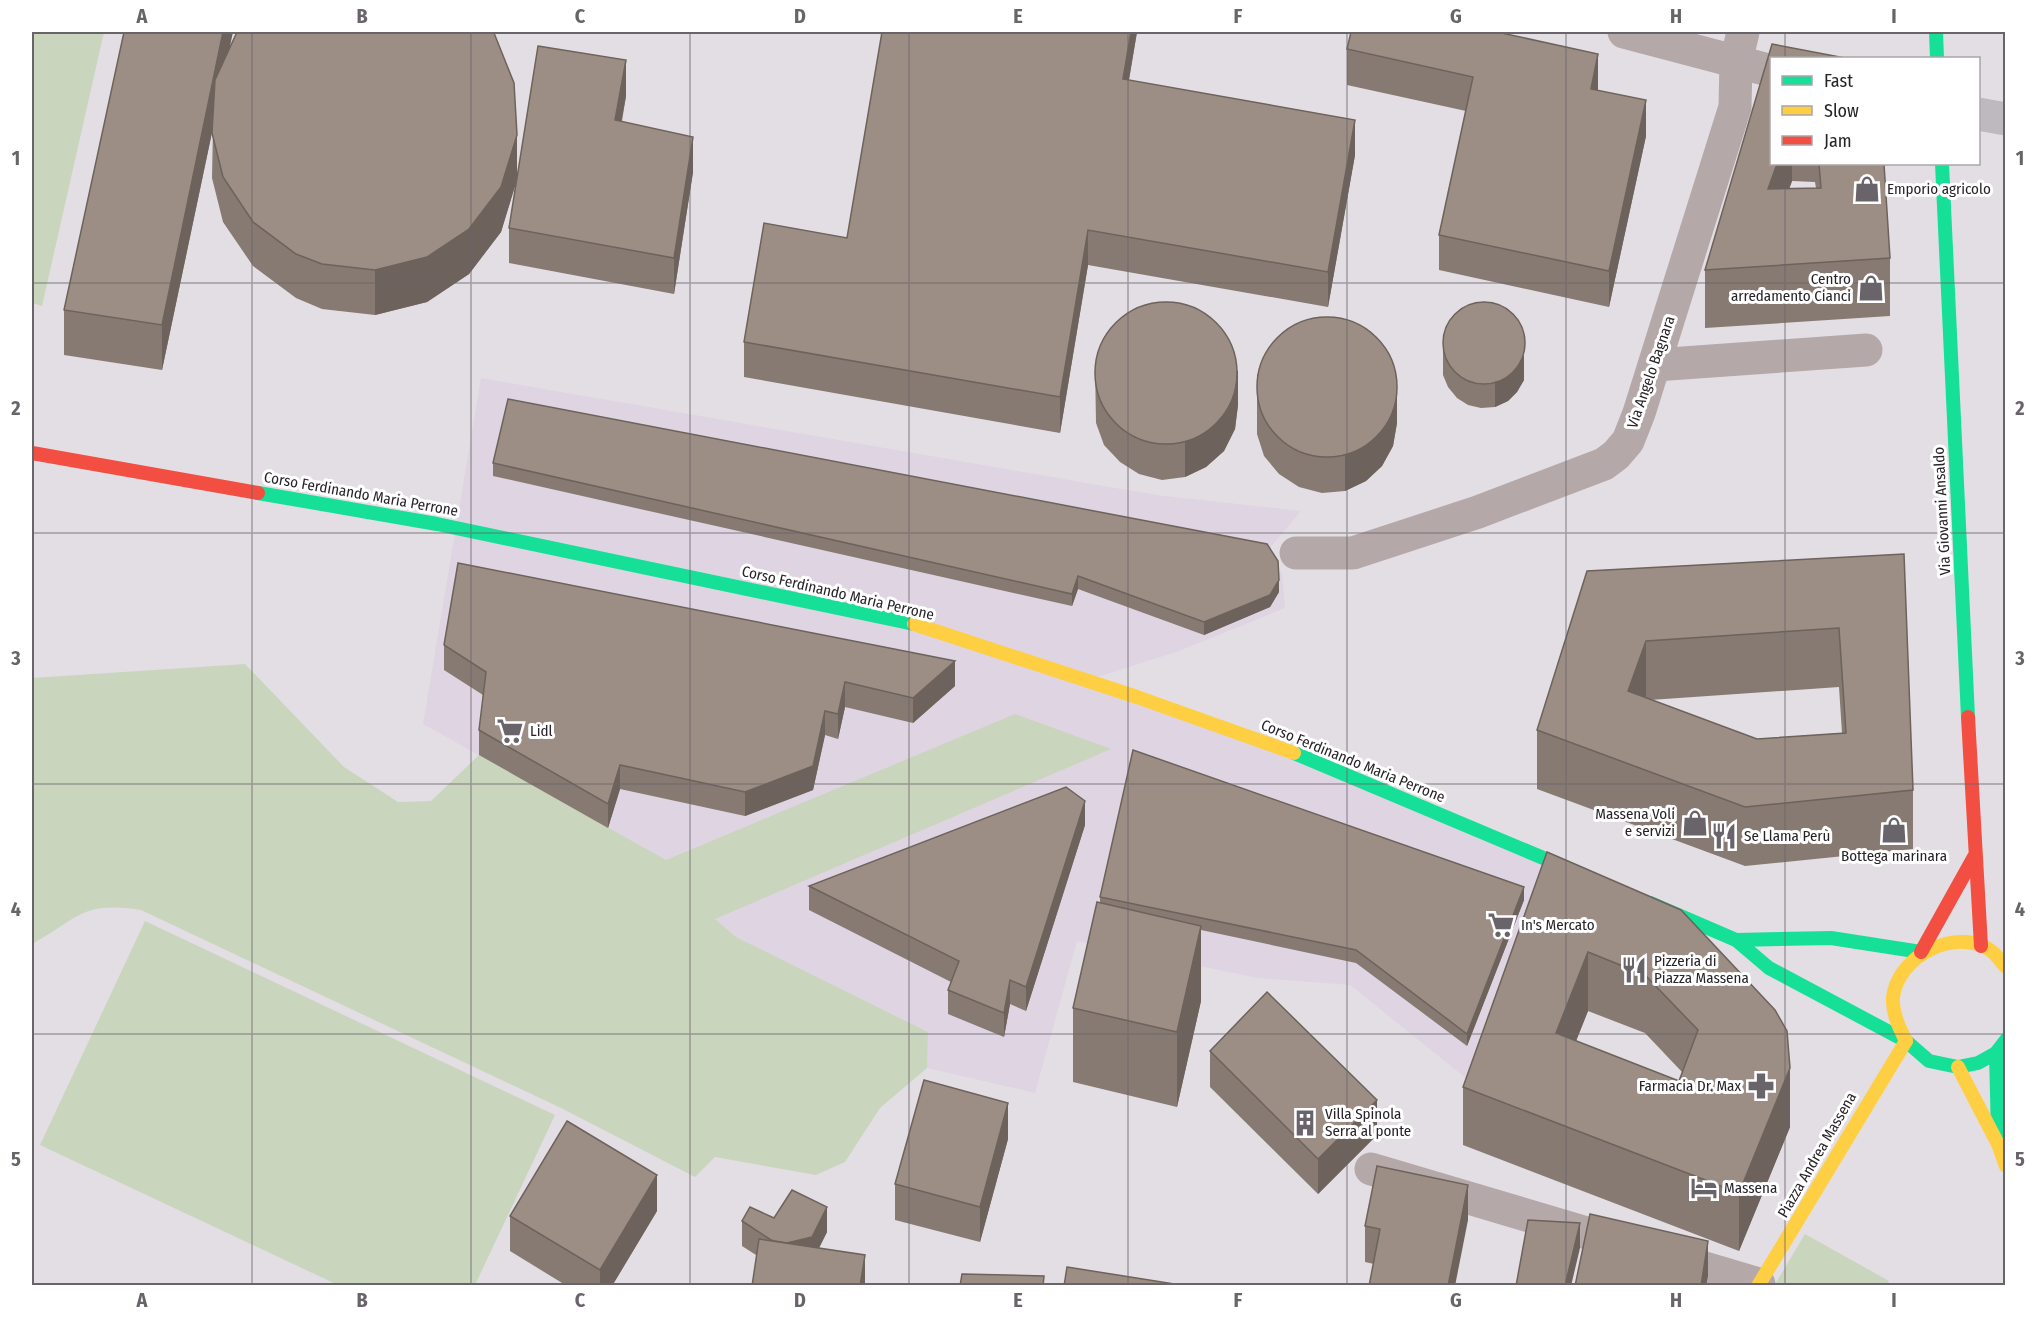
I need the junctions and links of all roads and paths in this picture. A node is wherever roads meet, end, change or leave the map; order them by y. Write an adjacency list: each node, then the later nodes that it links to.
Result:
1 (1624, 32): 3 (street)
2 (1936, 32): 4 (main road)
3 (1740, 47): 5 (street); 8 (street, Via Angelo Bagnara)
4 (1937, 57)
5 (1770, 70)
6 (1942, 165): 11 (main road, Via Giovanni Ansaldo)
7 (1866, 350): 8 (street)
8 (1655, 364): 10 (street, Via Angelo Bagnara)
9 (32, 453): 12 (main road, Corso Ferdinando Maria Perrone)
10 (1296, 553)
11 (1974, 857): 15 (main road, Via Giovanni Ansaldo); 16 (main road)
12 (1604, 884)
13 (1637, 898): 14 (main road)
14 (1736, 940): 16 (main road); 19 (main road)
15 (1981, 946): 16 (main road); 17 (main road)
16 (1921, 952): 19 (main road)
17 (2006, 967)
18 (2006, 1040): 20 (main road)
19 (1906, 1041): 21 (main road); 25 (main road, Piazza Andrea Massena)
20 (1996, 1053): 21 (main road); 22 (main road)
21 (1958, 1067): 22 (main road)
22 (1998, 1144): 23 (main road)
23 (2006, 1166)
24 (1371, 1169): 25 (street)
25 (1759, 1285)

